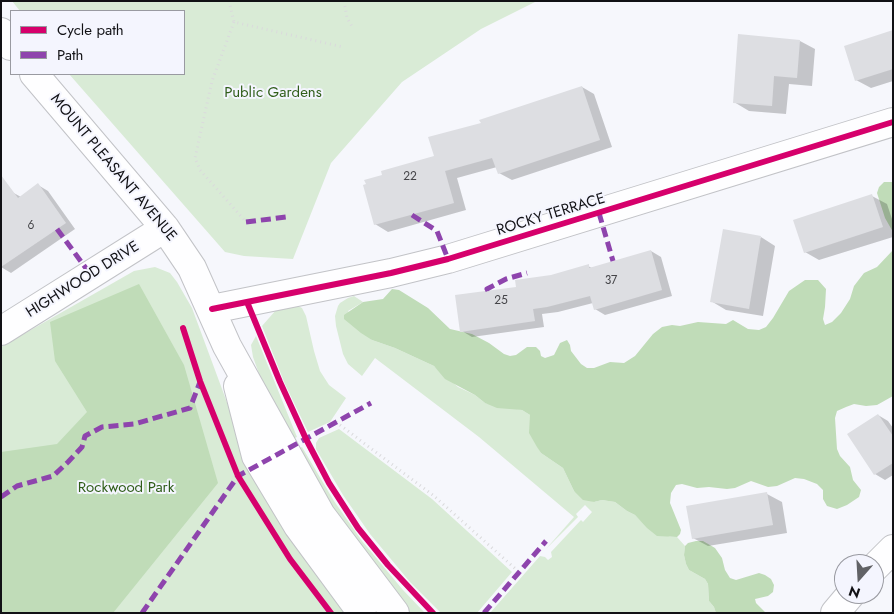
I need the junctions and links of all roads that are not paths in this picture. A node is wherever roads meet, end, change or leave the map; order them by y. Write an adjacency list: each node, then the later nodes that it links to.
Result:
1 (1, 32): 2 (street)
2 (10, 45)
3 (35, 75): 5 (street, MOUNT PLEASANT AVENUE)
4 (893, 122): 6 (street, ROCKY TERRACE)
5 (165, 228): 6 (street, MOUNT PLEASANT AVENUE); 7 (street, HIGHWOOD DRIVE)
6 (212, 309): 8 (street, MOUNT PLEASANT AVENUE)
7 (1, 331)
8 (227, 346): 11 (street, MOUNT PLEASANT AVENUE); 12 (street, MOUNT PLEASANT AVENUE)
9 (893, 549): 10 (street)
10 (884, 558)
11 (362, 613)
12 (395, 613)

